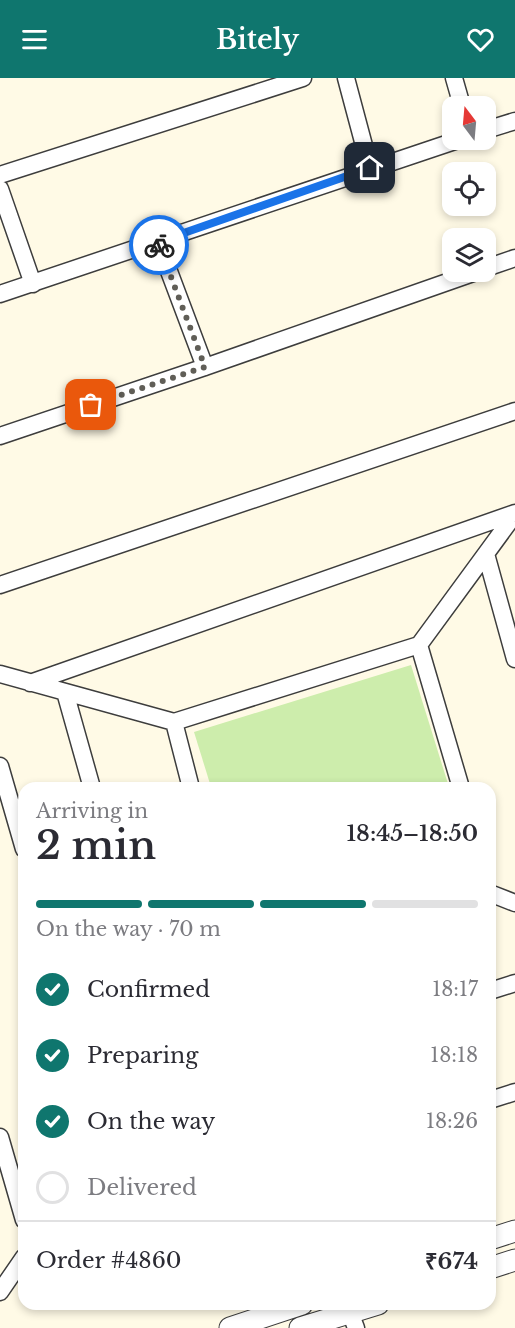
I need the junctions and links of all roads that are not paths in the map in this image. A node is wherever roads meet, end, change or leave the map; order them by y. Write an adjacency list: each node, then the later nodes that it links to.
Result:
1 (303, 78): 9 (street)
2 (346, 78): 8 (street)
3 (454, 78): 4 (street)
4 (459, 96)
5 (515, 121): 6 (street)
6 (496, 127)
7 (442, 145): 8 (street)
8 (370, 168): 11 (street)
9 (0, 175)
10 (0, 189): 15 (street)
11 (158, 242): 15 (street); 17 (street)
12 (515, 258): 13 (street)
13 (496, 265)
14 (447, 282): 17 (street)
15 (33, 284): 16 (street)
16 (0, 294)
17 (205, 367): 19 (street)
18 (515, 411): 22 (street)
19 (0, 436)
20 (515, 514): 21 (street); 26 (street)
21 (486, 554): 23 (street); 24 (street)
22 (0, 585)
23 (419, 645): 28 (street); 32 (street)
24 (515, 659)
25 (0, 674): 26 (street)
26 (30, 683): 27 (street)
27 (64, 692): 28 (street); 30 (street)
28 (174, 722): 31 (street)
29 (0, 766): 33 (street)
30 (90, 782)
31 (189, 782)
32 (459, 782)
33 (18, 828)
34 (496, 895): 35 (street)
35 (515, 903)
36 (515, 983): 37 (street)
37 (496, 989)
38 (515, 1092): 39 (street)
39 (496, 1098)
40 (0, 1137): 41 (street)
41 (18, 1199)
42 (515, 1231): 43 (street)
43 (496, 1237)
44 (515, 1260): 46 (street)
45 (18, 1266): 47 (street)
46 (496, 1266)
47 (0, 1292)
48 (284, 1310): 51 (street)
49 (369, 1310): 50 (street)
50 (353, 1320): 52 (street)
51 (230, 1328)
52 (300, 1328)

